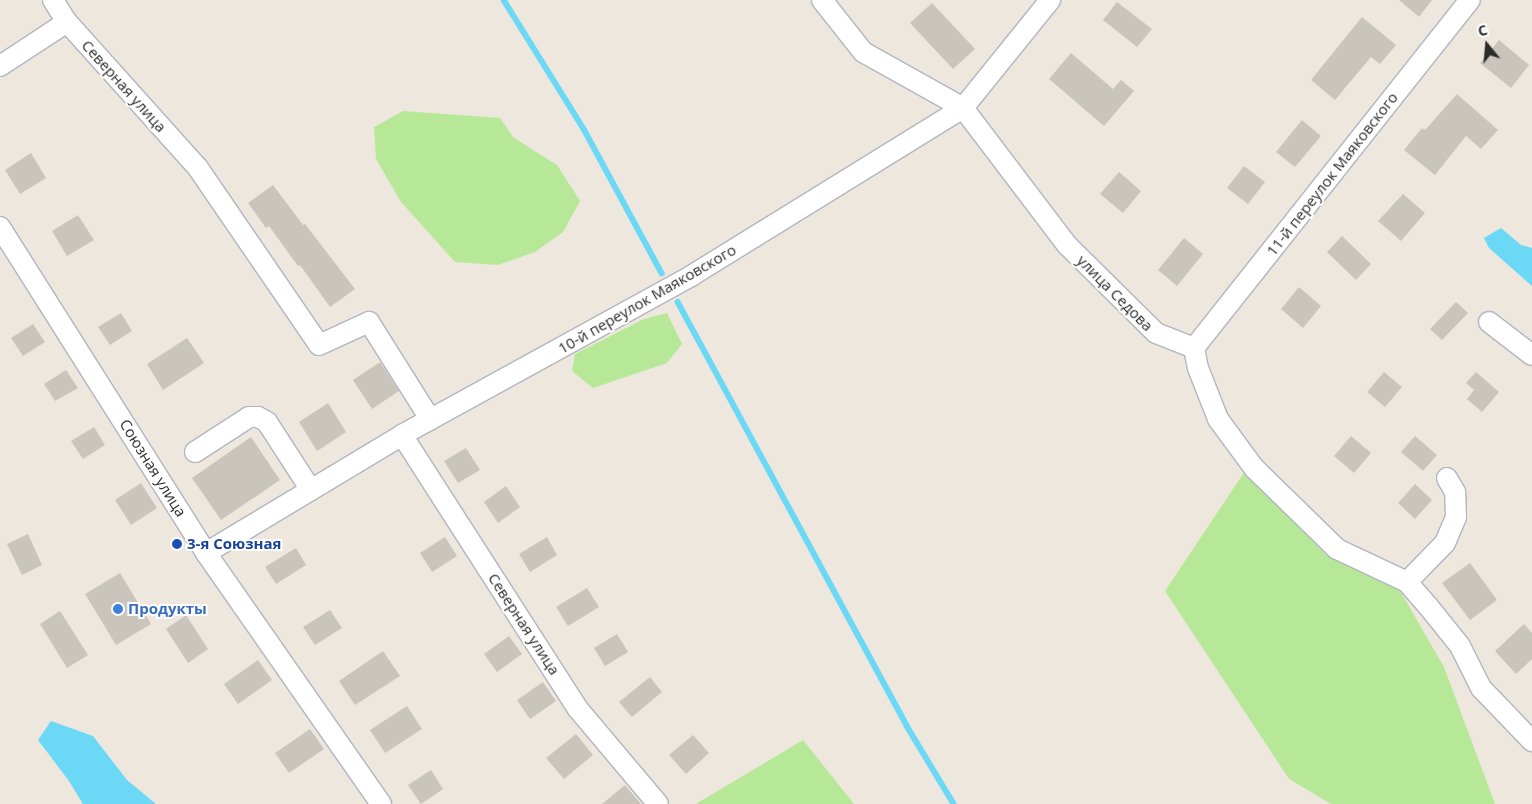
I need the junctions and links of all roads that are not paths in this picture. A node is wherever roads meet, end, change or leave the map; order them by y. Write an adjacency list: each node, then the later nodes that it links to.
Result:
1 (54, 0): 5 (street, Северная улица)
2 (822, 0): 7 (street, улица Седова)
3 (1050, 0): 7 (street, 10-й переулок Маяковского)
4 (1470, 0): 10 (street, 11-й переулок Маяковского)
5 (67, 22): 6 (street); 12 (street, Северная улица)
6 (0, 66)
7 (963, 108): 10 (street, улица Седова); 12 (street, 10-й переулок Маяковского)
8 (0, 227): 17 (street, Союзная улица)
9 (1489, 322): 11 (street)
10 (1194, 348): 18 (street)
11 (1532, 355)
12 (430, 419): 13 (street, 10-й переулок Маяковского)
13 (402, 435): 16 (street, 10-й переулок Маяковского); 21 (street, Северная улица)
14 (195, 452): 16 (street)
15 (1447, 478): 18 (street)
16 (311, 490): 17 (street, 10-й переулок Маяковского)
17 (206, 553): 20 (street, Союзная улица)
18 (1407, 582): 19 (street)
19 (1532, 741)
20 (381, 804)
21 (658, 804)

